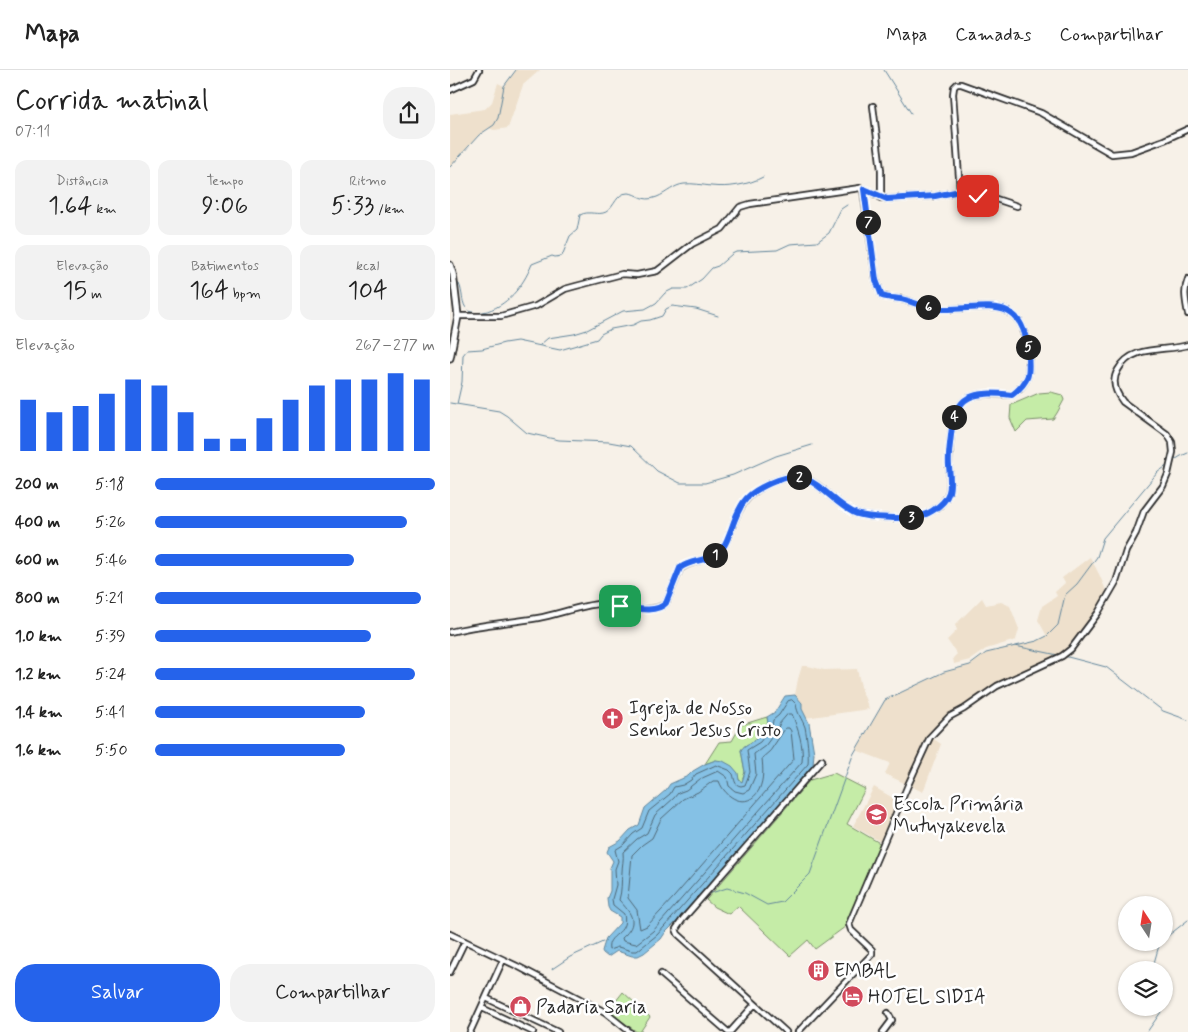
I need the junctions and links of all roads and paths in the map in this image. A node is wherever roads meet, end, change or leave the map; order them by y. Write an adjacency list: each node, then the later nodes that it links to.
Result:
1 (479, 70): 2 (street)
2 (450, 90)
3 (873, 106): 7 (street)
4 (1188, 129): 6 (street)
5 (864, 189): 7 (street); 12 (street); 15 (street)
6 (960, 191): 7 (street); 8 (street)
7 (881, 198)
8 (1017, 206)
9 (450, 265): 12 (street)
10 (1188, 279): 11 (street)
11 (1188, 314)
12 (458, 316): 14 (street)
13 (1188, 345): 32 (street)
14 (450, 358)
15 (450, 632)
16 (822, 760): 23 (street)
17 (450, 934): 18 (street)
18 (465, 941): 19 (street); 20 (street)
19 (503, 960): 22 (street); 29 (street)
20 (450, 970)
21 (661, 974): 30 (street)
22 (486, 998): 24 (street); 28 (street)
23 (755, 1004): 30 (street); 31 (street)
24 (482, 1008): 26 (street); 27 (street)
25 (888, 1014): 33 (street)
26 (470, 1032)
27 (533, 1032)
28 (558, 1032)
29 (630, 1032)
30 (729, 1032)
31 (786, 1032)
32 (798, 1032)
33 (883, 1032)

